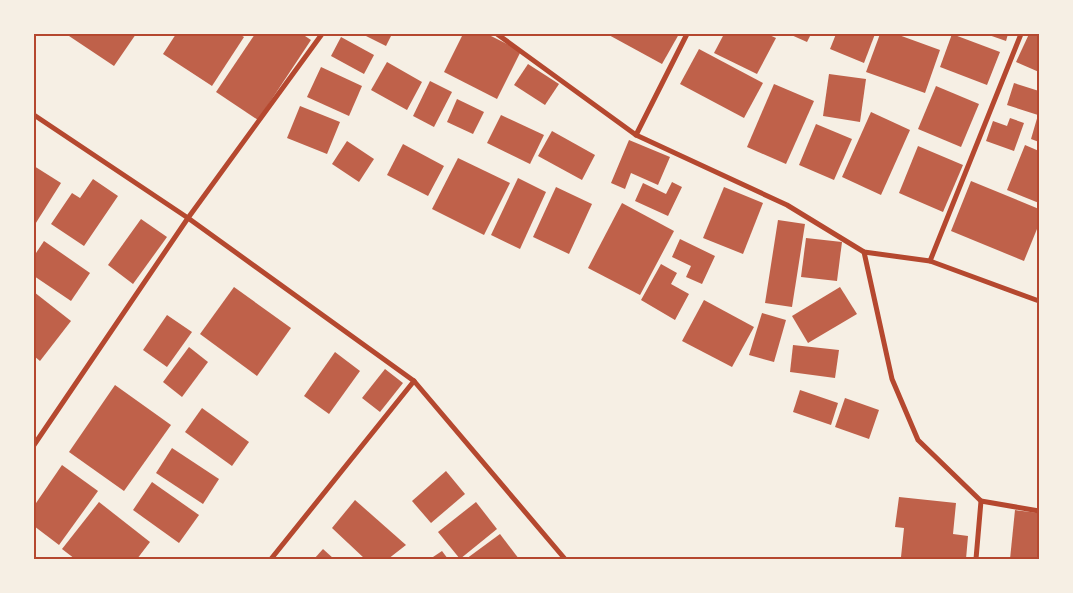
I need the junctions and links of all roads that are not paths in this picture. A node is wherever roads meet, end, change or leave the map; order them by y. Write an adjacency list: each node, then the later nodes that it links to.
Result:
1 (322, 34): 7 (street)
2 (498, 34): 6 (street)
3 (687, 34): 6 (street)
4 (1021, 34): 9 (street)
5 (34, 115): 7 (street)
6 (636, 134): 8 (street)
7 (188, 218): 11 (street); 12 (street)
8 (864, 252): 9 (street); 13 (street)
9 (930, 261): 10 (street)
10 (1039, 301)
11 (414, 381): 15 (street); 16 (street)
12 (34, 444)
13 (981, 501): 14 (street); 17 (street)
14 (1039, 511)
15 (271, 559)
16 (565, 559)
17 (976, 559)

